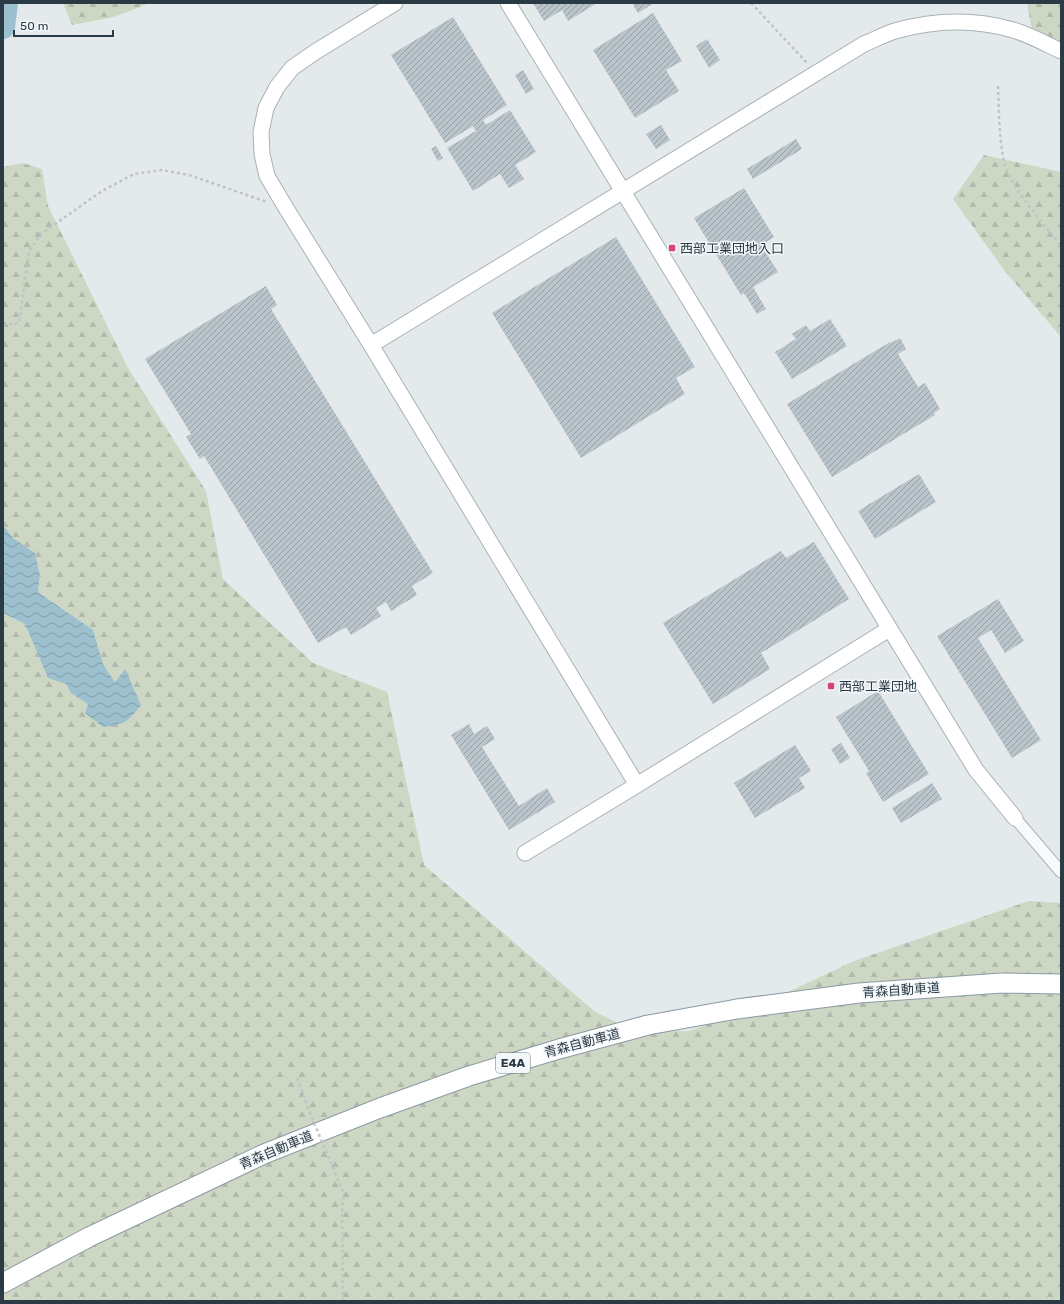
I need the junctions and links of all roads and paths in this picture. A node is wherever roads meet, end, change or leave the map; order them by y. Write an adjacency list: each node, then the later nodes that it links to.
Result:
1 (396, 3): 8 (street)
2 (508, 3): 7 (street)
3 (751, 3): 5 (path)
4 (1061, 51): 5 (street)
5 (816, 73): 7 (street)
6 (998, 86): 9 (path)
7 (623, 190): 11 (street); 12 (street)
8 (286, 208): 10 (path); 11 (street)
9 (1061, 246)
10 (3, 325)
11 (371, 345): 13 (street)
12 (889, 629): 13 (street); 14 (street)
13 (637, 785): 15 (street)
14 (1015, 818): 16 (street)
15 (525, 853)
16 (1061, 872)
17 (1061, 984): 19 (highway, 青森自動車道 / E4A)
18 (297, 1078): 20 (path, bridge)
19 (3, 1283)
20 (344, 1301)

